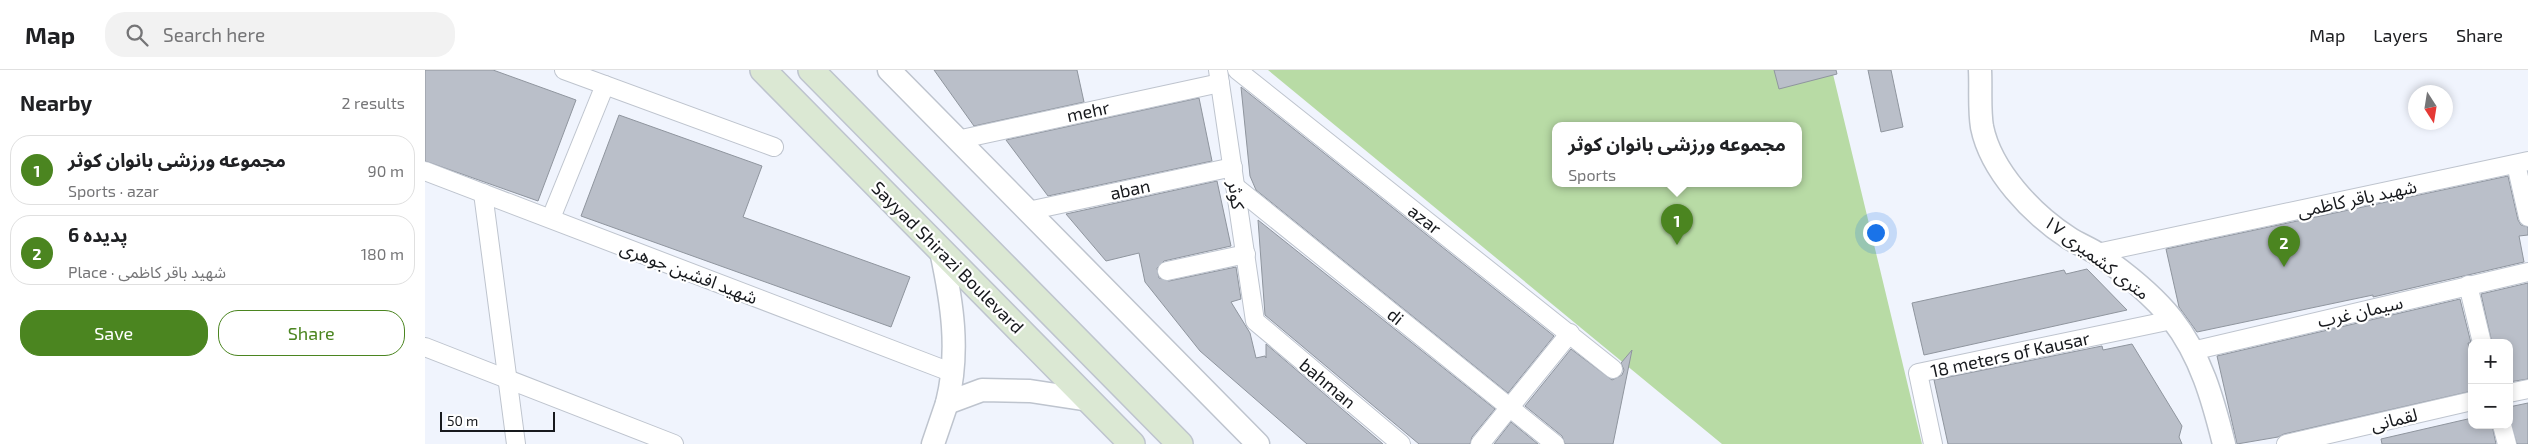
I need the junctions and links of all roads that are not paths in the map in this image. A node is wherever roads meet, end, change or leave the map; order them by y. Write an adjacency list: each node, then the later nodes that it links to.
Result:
1 (564, 70): 8 (street)
2 (763, 70): 19 (main road, Sayyad Shirazi Boulevard)
3 (811, 70): 45 (main road, Sayyad Shirazi Boulevard)
4 (889, 70): 9 (street)
5 (1237, 70): 27 (street, azar)
6 (1980, 70): 20 (street, ۱۷ متری کشمیری)
7 (1219, 76): 9 (street, mehr); 12 (street, کوثر)
8 (605, 85): 10 (street); 18 (street)
9 (957, 140): 16 (street)
10 (773, 147)
11 (2522, 162): 17 (street); 20 (street, شهید باقر کاظمی)
12 (1233, 168): 14 (street, کوثر); 16 (street, aban)
13 (425, 171): 15 (street, شهید افشین جوهری)
14 (1237, 188): 21 (street, کوثر); 39 (street, di)
15 (483, 193): 18 (street, شهید افشین جوهری); 33 (street)
16 (1028, 211): 46 (street)
17 (2528, 217)
18 (551, 218): 32 (street, شهید افشین جوهری)
19 (941, 251): 32 (street); 36 (main road, Sayyad Shirazi Boulevard)
20 (2097, 253): 25 (street, ۱۷ متری کشمیری)
21 (1246, 254): 22 (street); 26 (street, کوثر)
22 (1167, 271)
23 (2528, 272): 24 (street, سیمان غرب)
24 (2468, 285): 28 (street); 30 (street, سیمان غرب)
25 (2172, 320): 30 (street, ۱۷ متری کشمیری); 50 (street, 18 meters of Kausar)
26 (1255, 321): 47 (street, bahman)
27 (1570, 333): 31 (street, azar); 39 (street)
28 (2481, 339)
29 (425, 347): 33 (street)
30 (2192, 351): 51 (street, ۱۷ متری کشمیری)
31 (1613, 369)
32 (953, 373): 37 (street)
33 (507, 378): 41 (street); 42 (street)
34 (2528, 389): 35 (street)
35 (2513, 392)
36 (1089, 400): 37 (street); 44 (main road, Sayyad Shirazi Boulevard)
37 (947, 403): 43 (street)
38 (2468, 403): 52 (street, لقمانی)
39 (1510, 407): 48 (street); 49 (street, di)
40 (2503, 429): 53 (street)
41 (516, 444)
42 (674, 444)
43 (933, 444)
44 (1132, 444)
45 (1180, 444)
46 (1258, 444)
47 (1401, 444)
48 (1480, 444)
49 (1555, 444)
50 (1933, 444)
51 (2224, 444)
52 (2286, 444)
53 (2507, 444)

